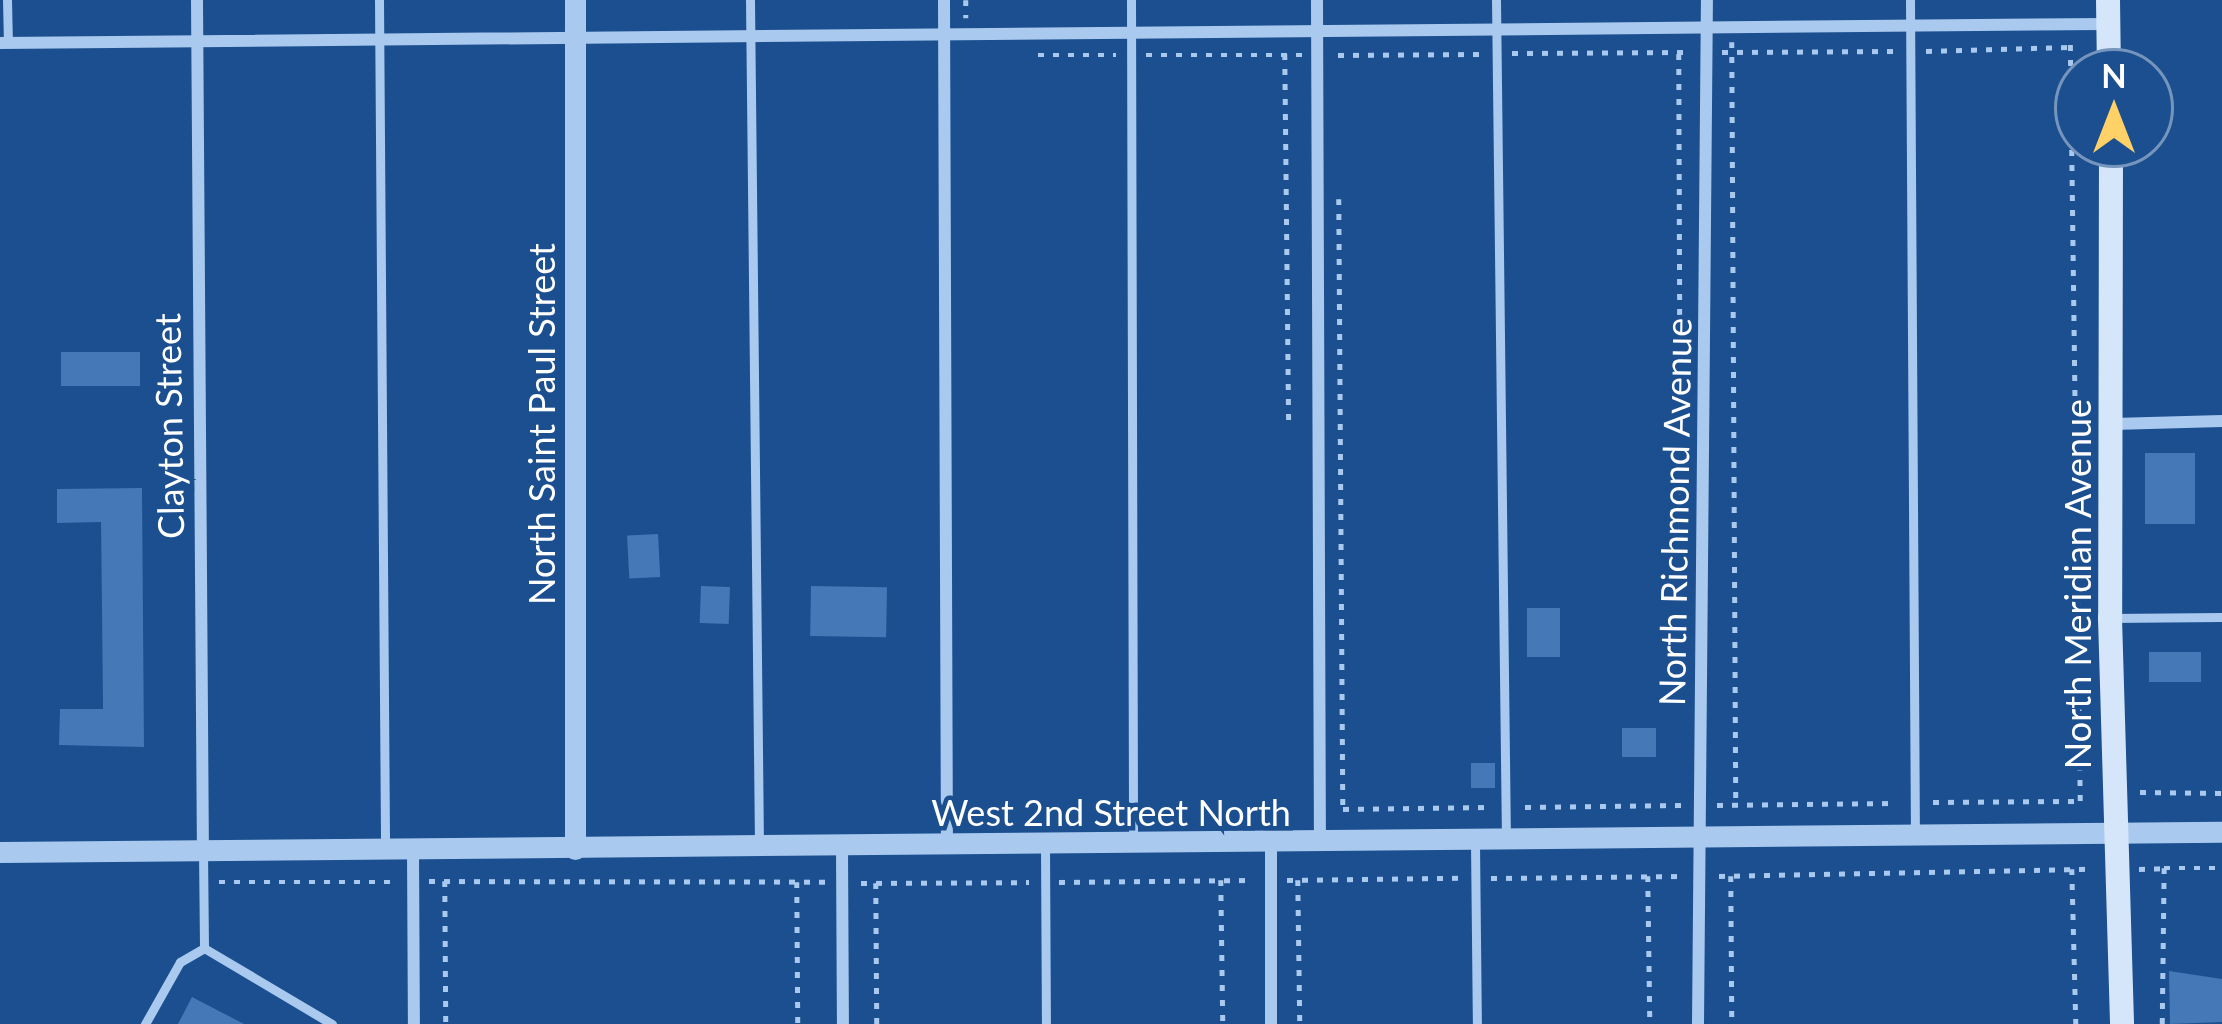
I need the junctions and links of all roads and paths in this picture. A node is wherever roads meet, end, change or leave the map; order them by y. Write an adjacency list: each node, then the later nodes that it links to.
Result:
1 (7, 0): 27 (lane)
2 (197, 0): 26 (street, Clayton Street)
3 (380, 0): 25 (lane)
4 (575, 0): 24 (street, North Saint Paul Street)
5 (750, 0): 23 (lane)
6 (944, 0): 22 (street)
7 (1131, 0): 21 (lane)
8 (1317, 0): 19 (street)
9 (1496, 0): 17 (lane)
10 (1707, 0): 16 (street, North Richmond Avenue)
11 (1910, 0): 13 (lane)
12 (2108, 12): 13 (street); 28 (main road)
13 (1910, 27): 14 (street); 46 (lane)
14 (1732, 29): 16 (street); 42 (path)
15 (1678, 30): 16 (street); 17 (street); 35 (path)
16 (1707, 30): 47 (street, North Richmond Avenue)
17 (1496, 31): 20 (street); 49 (lane)
18 (1285, 32): 19 (street); 21 (street); 34 (path)
19 (1317, 32): 20 (street); 50 (street)
20 (1338, 32): 29 (path)
21 (1132, 33): 22 (street); 51 (lane)
22 (944, 35): 23 (street); 53 (street)
23 (748, 36): 24 (street); 55 (lane)
24 (575, 38): 25 (street); 57 (street, North Saint Paul Street)
25 (379, 39): 26 (street); 58 (lane)
26 (197, 41): 27 (street); 60 (street, Clayton Street)
27 (4, 43)
28 (2109, 48)
29 (1338, 78)
30 (2111, 168): 33 (main road, North Meridian Avenue)
31 (1339, 193): 43 (path)
32 (2222, 421): 33 (street)
33 (2113, 424): 37 (main road, North Meridian Avenue)
34 (1288, 428)
35 (1681, 543)
36 (2222, 617): 37 (lane)
37 (2110, 618): 45 (main road, North Meridian Avenue)
38 (2139, 773): 40 (path)
39 (1682, 781): 41 (path)
40 (2222, 793)
41 (1682, 805)
42 (1736, 805)
43 (1342, 809)
44 (2222, 832): 45 (street, West 2nd Street North)
45 (2118, 833): 46 (street, West 2nd Street North); 88 (main road, North Meridian Avenue)
46 (1915, 836): 47 (street, West 2nd Street North)
47 (1701, 840): 49 (street, West 2nd Street North); 85 (street, North Richmond Avenue)
48 (1475, 843): 49 (street, West 2nd Street North); 50 (street, West 2nd Street North); 83 (lane)
49 (1506, 843)
50 (1320, 845): 52 (street, West 2nd Street North)
51 (1132, 846): 52 (street, West 2nd Street North); 54 (street, West 2nd Street North)
52 (1271, 846): 81 (street)
53 (947, 847): 54 (street, West 2nd Street North); 56 (street, West 2nd Street North)
54 (1045, 847): 79 (lane)
55 (759, 848): 56 (street, West 2nd Street North); 57 (street, West 2nd Street North)
56 (842, 848): 77 (street)
57 (575, 849): 59 (street, West 2nd Street North)
58 (385, 850): 59 (street, West 2nd Street North); 60 (street, West 2nd Street North)
59 (413, 850): 74 (street)
60 (202, 851): 61 (street, West 2nd Street North); 71 (lane)
61 (0, 852)
62 (2222, 868): 89 (path)
63 (2072, 869): 87 (path)
64 (1648, 876): 84 (path)
65 (1732, 876): 86 (path)
66 (1221, 880): 80 (path)
67 (1298, 880): 82 (path)
68 (445, 881): 75 (path)
69 (797, 882): 76 (path)
70 (876, 883): 78 (path)
71 (204, 948): 72 (lane); 73 (lane)
72 (145, 1024)
73 (332, 1024)
74 (414, 1024)
75 (446, 1024)
76 (798, 1024)
77 (843, 1024)
78 (877, 1024)
79 (1046, 1024)
80 (1223, 1024)
81 (1271, 1024)
82 (1300, 1024)
83 (1477, 1024)
84 (1650, 1024)
85 (1698, 1024)
86 (1732, 1024)
87 (2076, 1024)
88 (2122, 1024)
89 (2162, 1024)

